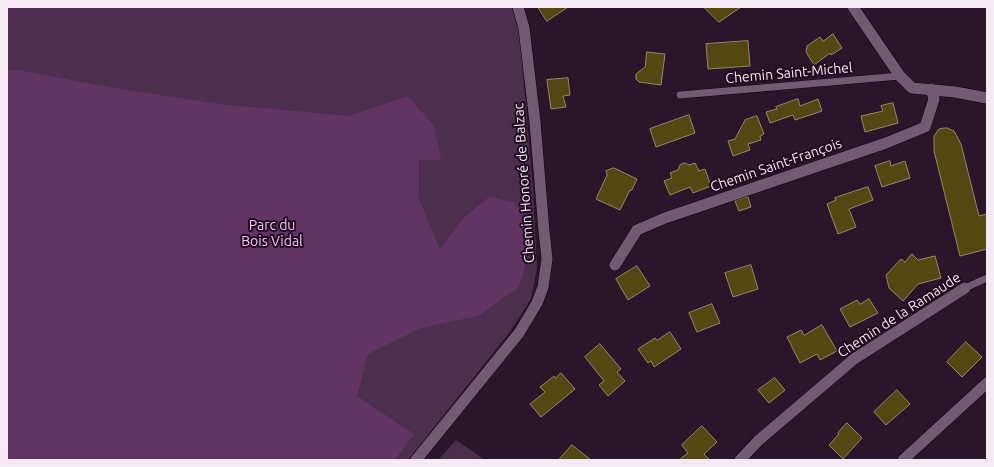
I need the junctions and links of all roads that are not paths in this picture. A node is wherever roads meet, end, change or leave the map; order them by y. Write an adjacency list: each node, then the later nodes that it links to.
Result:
1 (518, 7): 11 (street, Chemin Honoré de Balzac)
2 (853, 7): 3 (street)
3 (900, 76): 4 (street); 5 (lane, Chemin Saint-Michel)
4 (932, 89): 6 (street); 7 (street, Chemin Saint-François)
5 (680, 95)
6 (987, 98)
7 (615, 265)
8 (987, 278): 9 (lane, Chemin de la Ramaude)
9 (965, 288): 12 (street, Chemin de la Ramaude)
10 (987, 383): 13 (street)
11 (416, 460)
12 (740, 460)
13 (903, 460)

